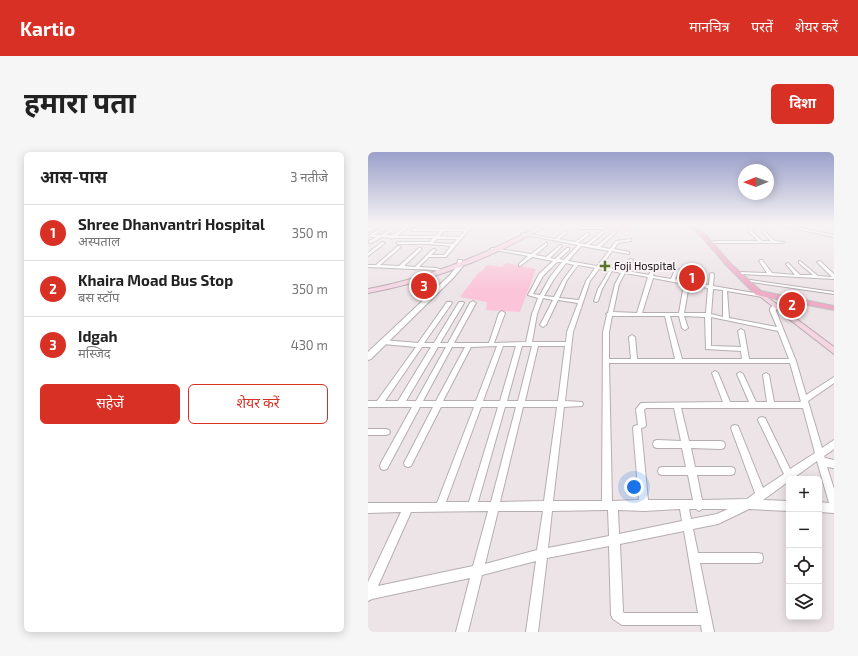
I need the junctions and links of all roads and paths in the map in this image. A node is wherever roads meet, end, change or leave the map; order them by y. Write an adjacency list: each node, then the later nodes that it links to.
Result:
1 (379, 246): 19 (street)
2 (398, 246): 35 (street)
3 (453, 246): 20 (street)
4 (501, 246): 16 (main road)
5 (543, 246): 21 (street)
6 (560, 246): 22 (street)
7 (579, 246): 26 (street)
8 (595, 246): 12 (street)
9 (613, 246): 17 (street)
10 (713, 246): 57 (main road)
11 (718, 246): 44 (main road)
12 (598, 247): 17 (street)
13 (420, 249): 36 (street)
14 (568, 249): 23 (street)
15 (434, 250): 20 (street)
16 (494, 250): 21 (street); 29 (main road)
17 (610, 250): 18 (street); 38 (street)
18 (628, 253)
19 (368, 255)
20 (428, 256): 37 (street)
21 (530, 256): 22 (street); 33 (street)
22 (546, 259): 23 (street)
23 (555, 260): 26 (street); 59 (street)
24 (631, 260): 43 (street)
25 (761, 261): 46 (street)
26 (564, 262): 30 (street); 59 (street)
27 (800, 262): 50 (street)
28 (819, 262): 49 (street)
29 (460, 263): 39 (main road); 81 (street)
30 (577, 264): 38 (street); 60 (street)
31 (655, 264): 47 (street)
32 (788, 264): 48 (street)
33 (520, 265)
34 (368, 266): 35 (street)
35 (377, 266): 36 (street)
36 (401, 267): 37 (street)
37 (416, 268): 39 (street)
38 (597, 268): 40 (street); 62 (street)
39 (438, 270): 56 (main road)
40 (611, 270): 43 (street); 61 (street)
41 (677, 270): 51 (street)
42 (689, 271): 53 (street)
43 (623, 272): 47 (street); 70 (street)
44 (742, 273): 46 (street); 52 (main road)
45 (712, 274): 54 (street)
46 (771, 275): 48 (street)
47 (650, 277): 51 (street); 71 (street)
48 (800, 277): 50 (street)
49 (834, 277): 50 (street)
50 (818, 278)
51 (673, 280): 53 (street)
52 (752, 281): 57 (main road); 58 (street)
53 (686, 283): 54 (street); 73 (street)
54 (710, 287): 55 (street); 74 (street)
55 (725, 289): 57 (street); 75 (street)
56 (369, 290)
57 (761, 293): 66 (main road); 67 (main road); 68 (main road); 91 (main road)
58 (834, 293)
59 (540, 297): 60 (street); 89 (street)
60 (555, 299): 62 (street); 76 (street)
61 (596, 301)
62 (579, 302): 90 (street)
63 (449, 303): 82 (street)
64 (461, 303): 83 (street)
65 (473, 303): 84 (street)
66 (834, 305)
67 (776, 306): 78 (street); 94 (main road)
68 (834, 308)
69 (502, 313): 86 (street)
70 (609, 314): 71 (street); 97 (street)
71 (639, 314): 72 (street)
72 (667, 314): 73 (street); 98 (street)
73 (681, 314): 74 (street); 77 (street)
74 (708, 315): 75 (street); 92 (street)
75 (726, 318): 78 (street)
76 (543, 326)
77 (685, 328)
78 (781, 330): 100 (street)
79 (741, 331): 92 (street)
80 (632, 337): 96 (street)
81 (383, 342): 82 (street); 93 (street)
82 (419, 344): 83 (street); 107 (street)
83 (436, 344): 84 (street); 108 (street)
84 (450, 344): 85 (street); 109 (street)
85 (469, 344): 86 (street); 110 (street)
86 (491, 344): 87 (street)
87 (501, 344): 88 (street); 111 (street)
88 (520, 344): 89 (street); 112 (street)
89 (533, 344): 90 (street); 113 (street)
90 (568, 344): 114 (street)
91 (834, 346)
92 (744, 349): 99 (street)
93 (371, 351): 95 (street)
94 (834, 351)
95 (368, 357)
96 (634, 360): 97 (street); 98 (street)
97 (606, 361): 141 (street)
98 (679, 361): 99 (street)
99 (746, 361): 100 (street)
100 (793, 361): 105 (street)
101 (715, 373): 117 (street)
102 (740, 374): 118 (street)
103 (766, 376): 119 (street)
104 (834, 380): 105 (street)
105 (805, 402): 119 (street); 128 (street)
106 (368, 404): 107 (street)
107 (379, 404): 108 (street)
108 (400, 404): 109 (street)
109 (418, 404): 110 (street); 131 (street)
110 (438, 404): 111 (street); 129 (street)
111 (479, 404): 112 (street); 147 (street)
112 (502, 404): 113 (street); 148 (street)
113 (521, 404): 114 (street); 149 (street)
114 (560, 404): 115 (street); 140 (street)
115 (578, 404)
116 (677, 405): 117 (street); 125 (street); 142 (street)
117 (728, 405): 118 (street)
118 (754, 405): 119 (street)
119 (771, 405)
120 (762, 420): 135 (street)
121 (735, 428): 138 (street)
122 (368, 432): 123 (street)
123 (386, 432)
124 (657, 444): 125 (street)
125 (686, 444): 127 (street); 133 (street)
126 (834, 444): 128 (street)
127 (721, 445)
128 (820, 457): 130 (street); 135 (street); 137 (street)
129 (408, 463)
130 (834, 464)
131 (384, 466)
132 (662, 471): 133 (street)
133 (691, 471): 134 (street); 144 (street)
134 (730, 471)
135 (789, 476)
136 (786, 478): 138 (street)
137 (832, 487): 146 (street)
138 (761, 496): 139 (street)
139 (748, 504): 144 (street); 145 (street); 153 (street)
140 (548, 506): 141 (street); 149 (street); 155 (street)
141 (610, 506): 142 (street); 154 (street)
142 (644, 506): 143 (street)
143 (684, 506): 144 (street); 153 (street)
144 (699, 506)
145 (786, 506)
146 (834, 506): 150 (street)
147 (440, 507): 148 (street); 152 (street)
148 (472, 507): 149 (street)
149 (495, 507): 158 (street)
150 (822, 507)
151 (368, 508): 152 (street)
152 (408, 508): 159 (street)
153 (688, 525): 154 (street); 156 (street)
154 (614, 540): 155 (street); 160 (street)
155 (542, 554): 158 (street); 162 (street)
156 (694, 558): 157 (street); 160 (street)
157 (758, 558)
158 (478, 571): 159 (street); 161 (street)
159 (368, 594)
160 (705, 619): 163 (street)
161 (462, 632)
162 (532, 632)
163 (708, 632)

